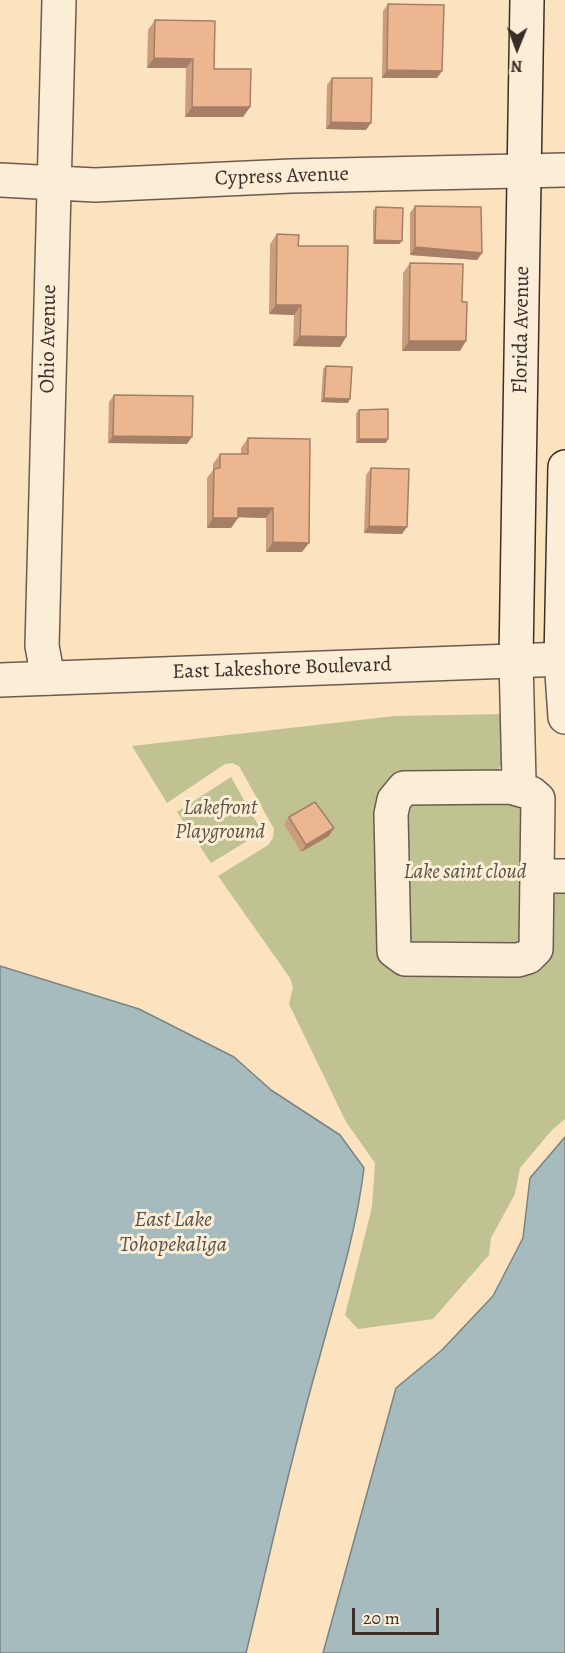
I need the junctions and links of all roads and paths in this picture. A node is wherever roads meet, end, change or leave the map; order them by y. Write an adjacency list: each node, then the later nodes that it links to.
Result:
1 (58, 0): 6 (street, Ohio Avenue)
2 (527, 0): 4 (street, Florida Avenue)
3 (565, 170): 4 (street, Cypress Avenue)
4 (524, 171): 6 (street, Cypress Avenue); 8 (street, Florida Avenue)
5 (0, 180): 6 (street, Cypress Avenue)
6 (53, 183): 10 (street, Ohio Avenue)
7 (565, 467): 9 (street)
8 (516, 659): 9 (street, East Lakeshore Boulevard); 10 (street, East Lakeshore Boulevard); 13 (street, Florida Avenue)
9 (563, 659): 12 (street)
10 (48, 678): 11 (street, East Lakeshore Boulevard)
11 (0, 680)
12 (565, 717)
13 (538, 791): 14 (street); 14 (street)
14 (551, 876)

